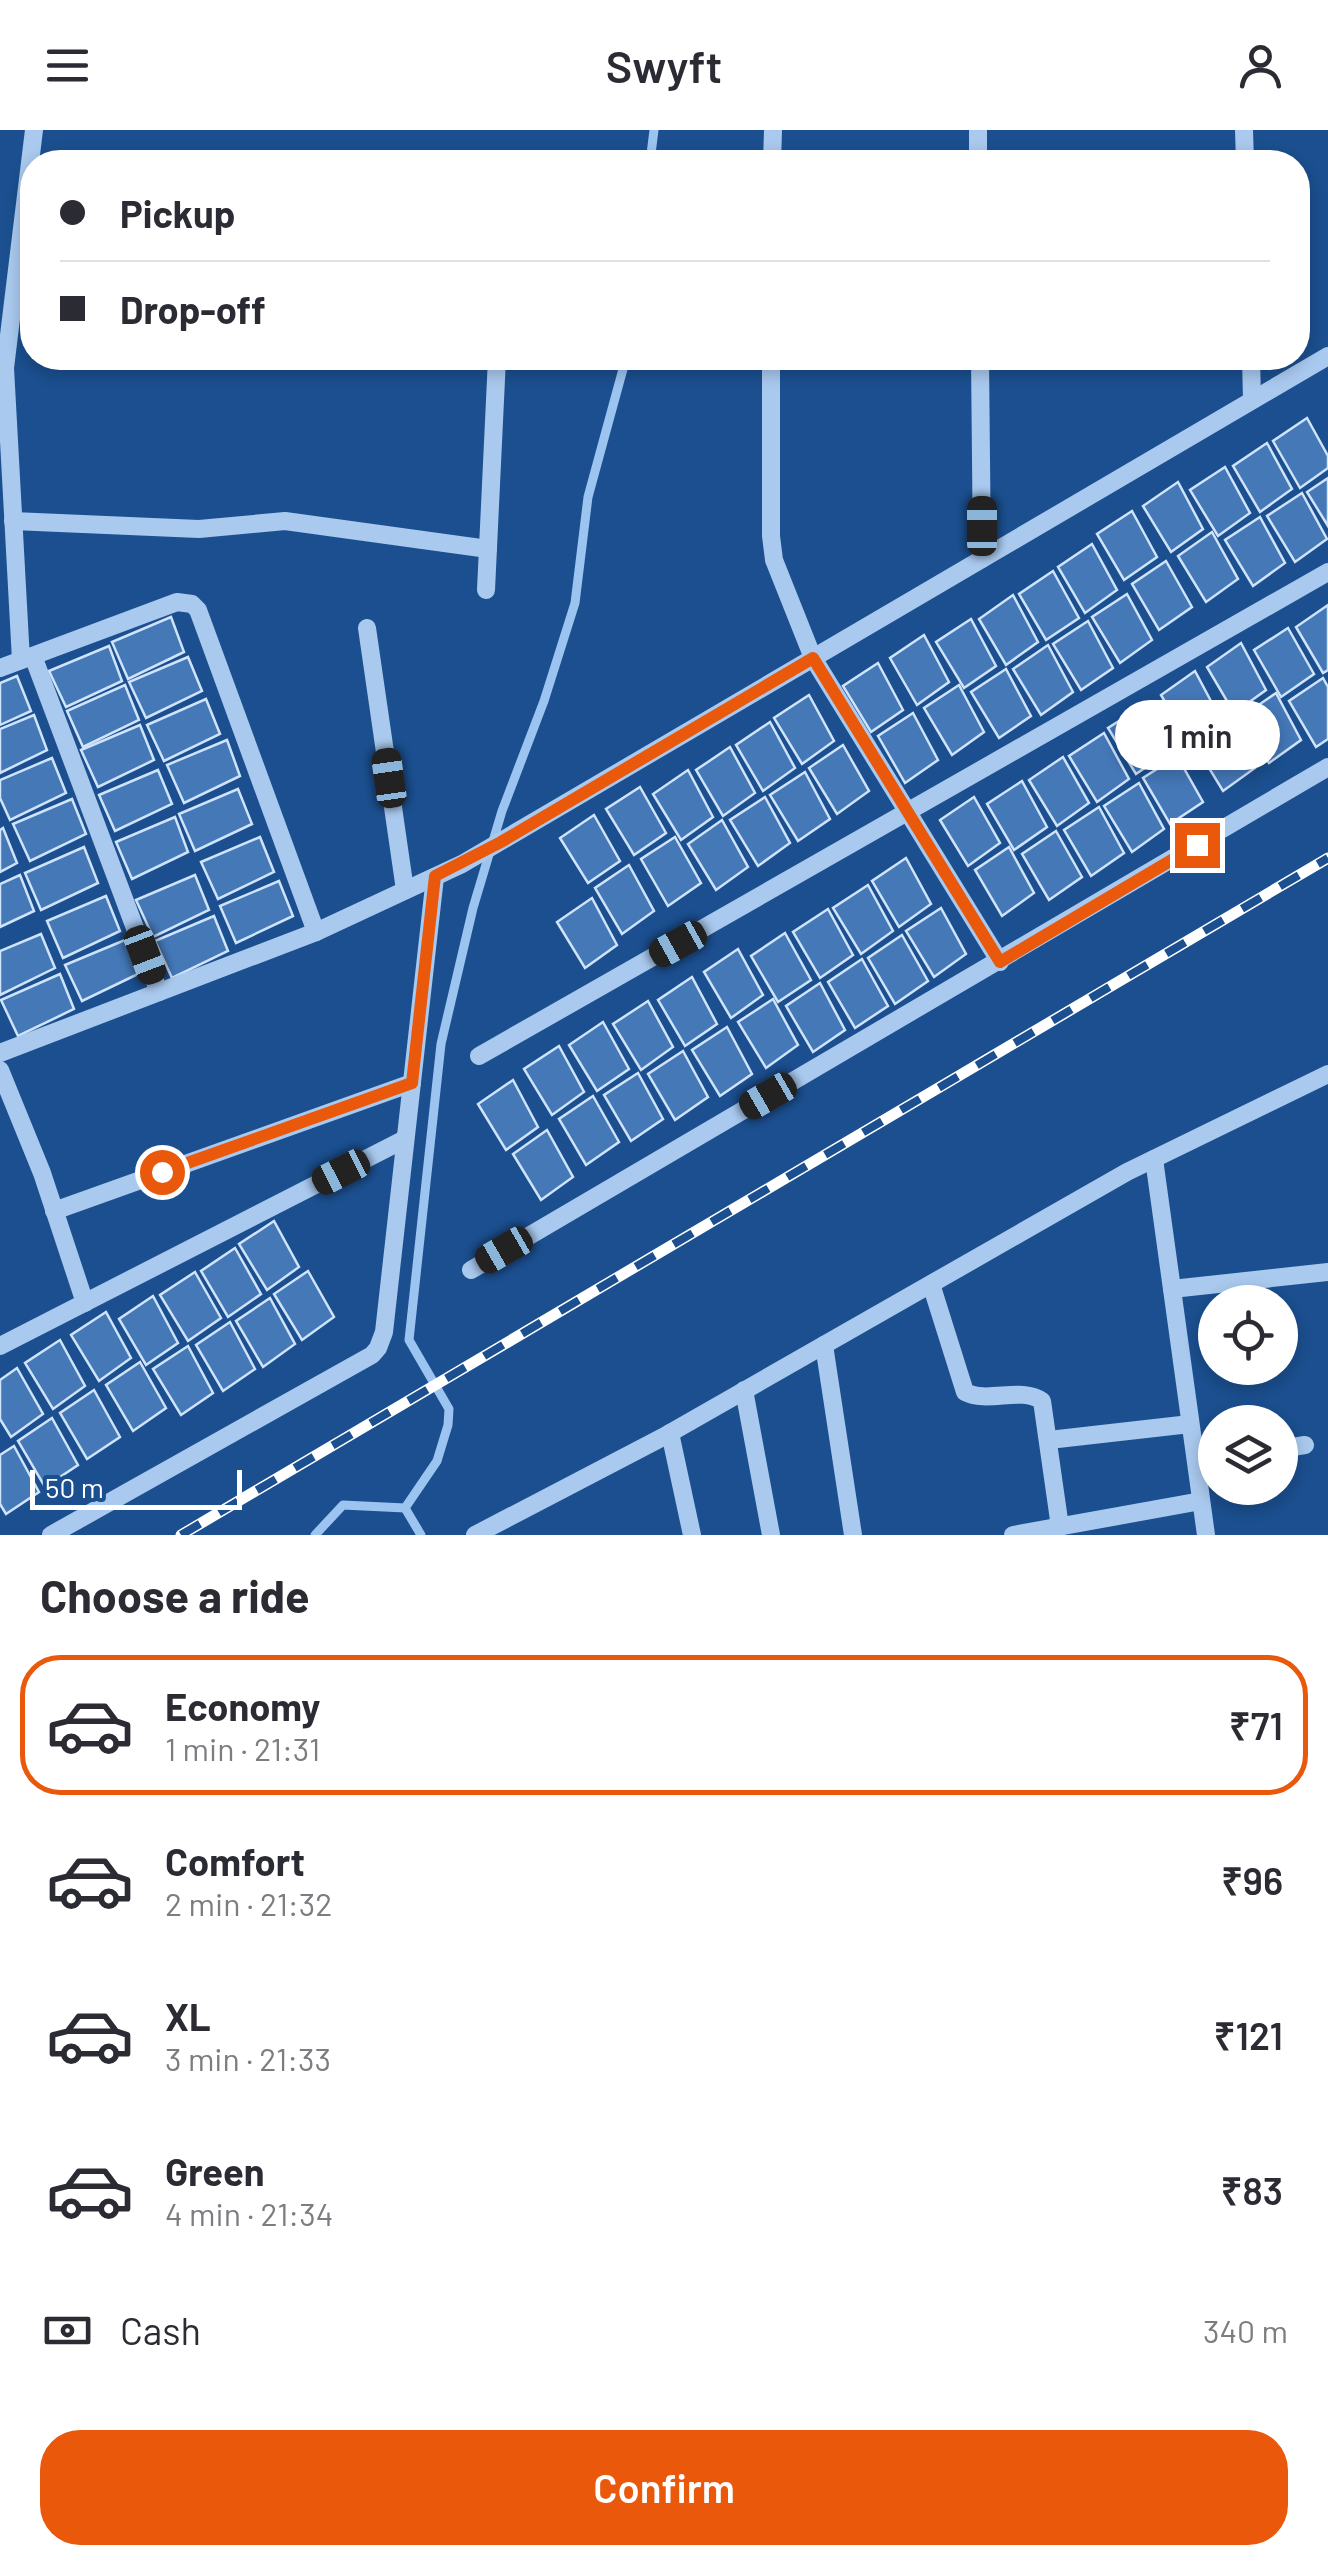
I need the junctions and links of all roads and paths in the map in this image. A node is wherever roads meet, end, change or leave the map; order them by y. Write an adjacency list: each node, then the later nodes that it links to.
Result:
1 (20, 245): 8 (street)
2 (496, 370): 9 (street)
3 (772, 370): 15 (street)
4 (980, 370): 10 (street)
5 (1251, 370): 7 (street)
6 (1304, 370): 7 (street)
7 (1252, 400): 10 (street)
8 (13, 521): 9 (street); 14 (street)
9 (488, 549): 12 (street)
10 (982, 559): 15 (street)
11 (1328, 572): 18 (street)
12 (486, 590)
13 (367, 628): 20 (street)
14 (27, 658): 16 (street); 21 (street); 23 (street)
15 (813, 658): 18 (street); 19 (street)
16 (0, 668)
17 (1328, 767): 22 (street)
18 (909, 814): 22 (street); 25 (street)
19 (435, 876): 20 (street); 27 (street)
20 (405, 890): 21 (street)
21 (316, 932): 23 (street)
22 (1000, 962): 31 (street)
23 (160, 992): 24 (street)
24 (1, 1054): 30 (street)
25 (479, 1056)
26 (1328, 1074): 29 (street)
27 (412, 1083): 28 (street); 30 (street)
28 (406, 1140): 35 (street); 51 (street)
29 (1154, 1159): 33 (street); 34 (street)
30 (54, 1211): 35 (street)
31 (471, 1270)
32 (1328, 1272): 34 (street)
33 (931, 1284): 36 (street); 41 (street)
34 (1172, 1290): 39 (street)
35 (85, 1303): 37 (street)
36 (824, 1345): 38 (street); 54 (street)
37 (0, 1346)
38 (744, 1390): 40 (street); 53 (street)
39 (1190, 1424): 41 (street); 44 (street)
40 (670, 1432): 50 (street); 52 (street)
41 (1049, 1440): 49 (street)
42 (1306, 1445): 43 (street)
43 (1298, 1446)
44 (1195, 1460): 45 (street); 46 (street)
45 (1198, 1460)
46 (1198, 1480)
47 (1198, 1502): 49 (street)
48 (1202, 1505): 56 (street)
49 (1060, 1526): 55 (street)
50 (481, 1534)
51 (51, 1535)
52 (692, 1535)
53 (771, 1535)
54 (853, 1535)
55 (1013, 1535)
56 (1206, 1535)

